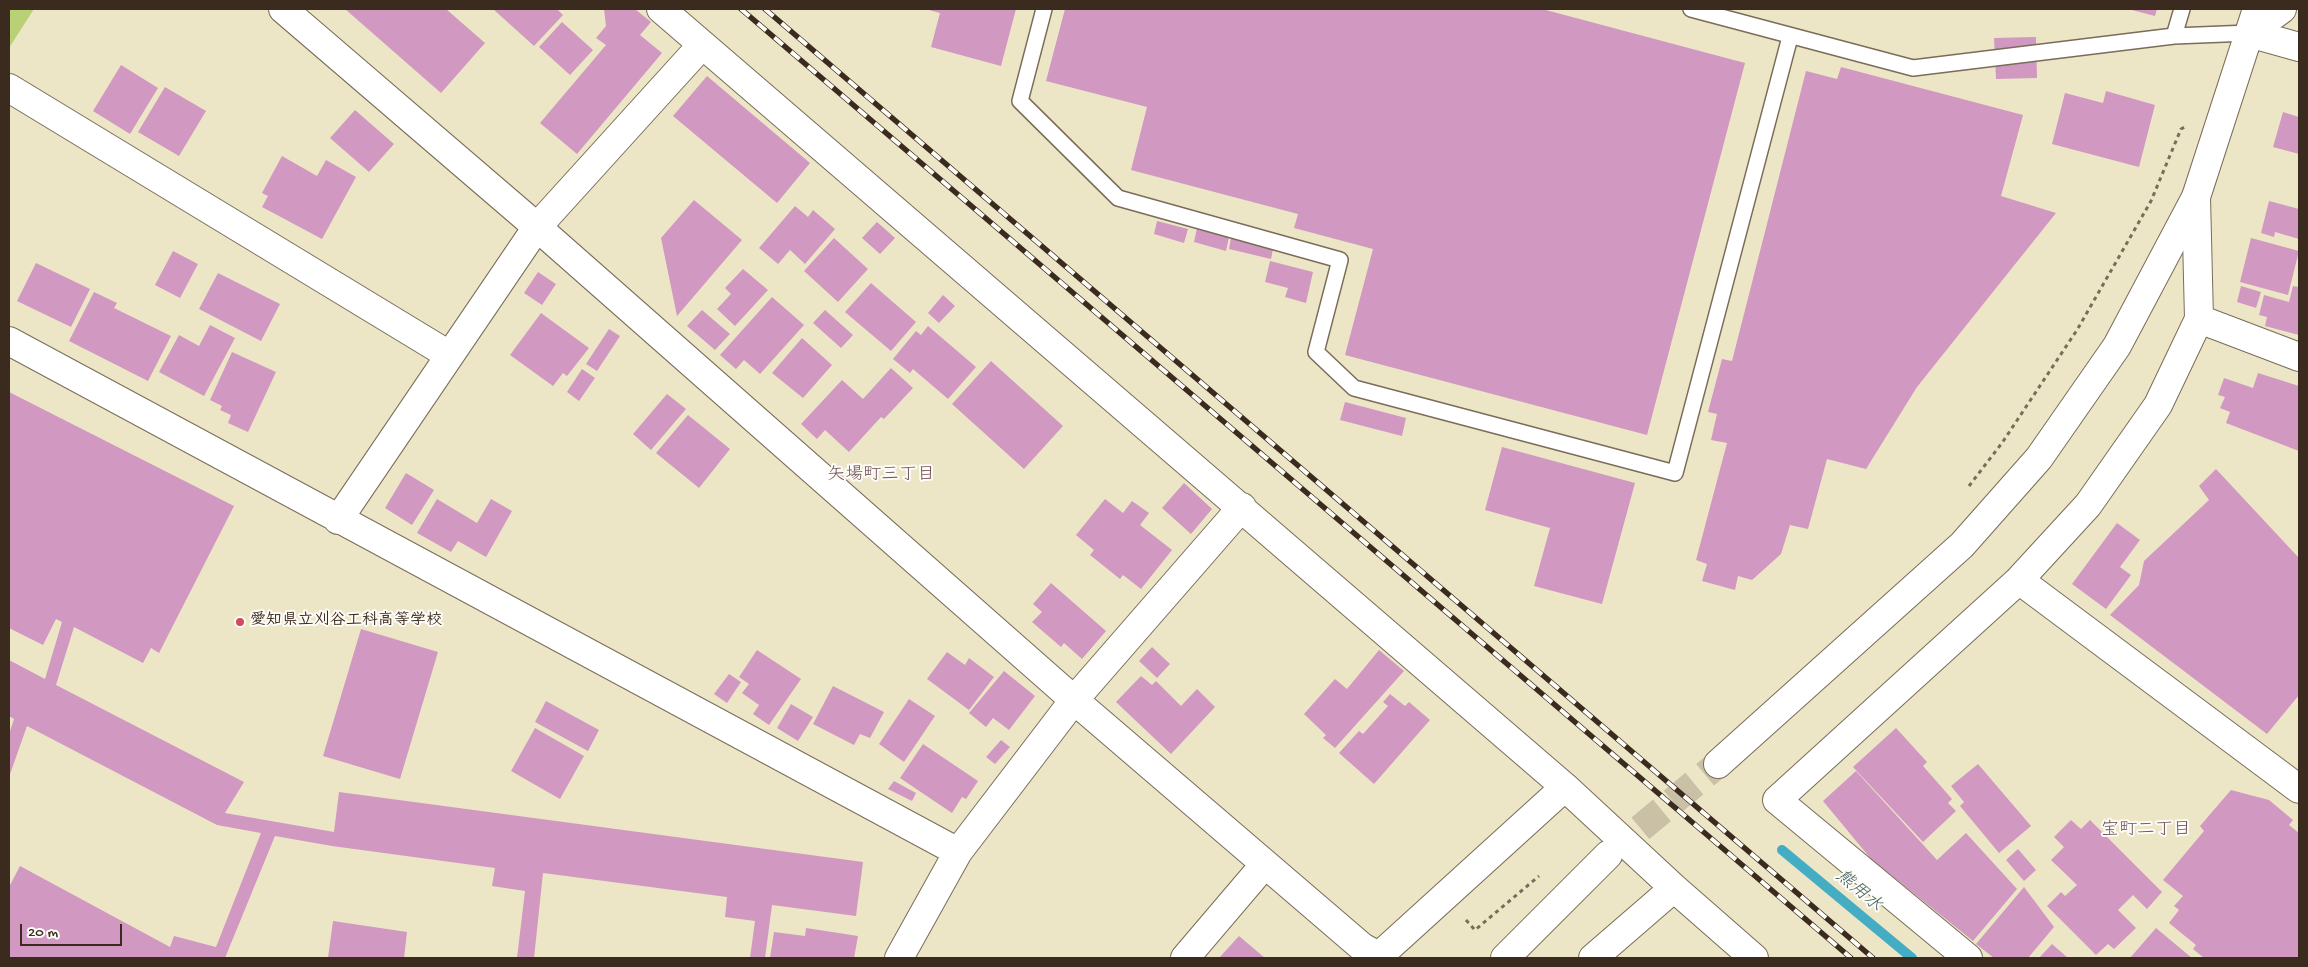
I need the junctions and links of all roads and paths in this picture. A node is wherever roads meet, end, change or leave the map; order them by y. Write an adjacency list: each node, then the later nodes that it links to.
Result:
1 (284, 9): 15 (street)
2 (661, 9): 10 (street)
3 (1044, 9): 9 (lane)
4 (1691, 9): 9 (lane)
5 (2182, 9): 8 (lane)
6 (2282, 9): 7 (street)
7 (2253, 21): 8 (lane); 11 (street); 13 (street)
8 (2174, 36): 9 (lane)
9 (1790, 37)
10 (702, 45): 15 (street); 21 (street)
11 (2299, 47)
12 (9, 88): 18 (street)
13 (2226, 105): 14 (street); 20 (path)
14 (2196, 197): 16 (street); 25 (street)
15 (537, 227): 18 (street); 24 (street)
16 (2199, 319): 19 (street); 23 (street)
17 (9, 341): 22 (street)
18 (449, 355): 22 (street)
19 (2299, 358)
20 (1963, 493)
21 (1242, 507): 24 (street); 26 (street)
22 (338, 520): 28 (street)
23 (2019, 580): 27 (street); 40 (street)
24 (1074, 700): 28 (street); 30 (street)
25 (1718, 764)
26 (1565, 787): 32 (street); 34 (street)
27 (2299, 789)
28 (958, 852): 35 (street)
29 (1608, 855): 37 (street)
30 (1265, 864): 34 (street); 36 (street)
31 (1543, 872): 33 (path)
32 (1674, 888): 38 (street); 39 (street)
33 (1473, 914)
34 (1381, 957)
35 (899, 958)
36 (1185, 958)
37 (1505, 958)
38 (1593, 958)
39 (1754, 958)
40 (1968, 958)

